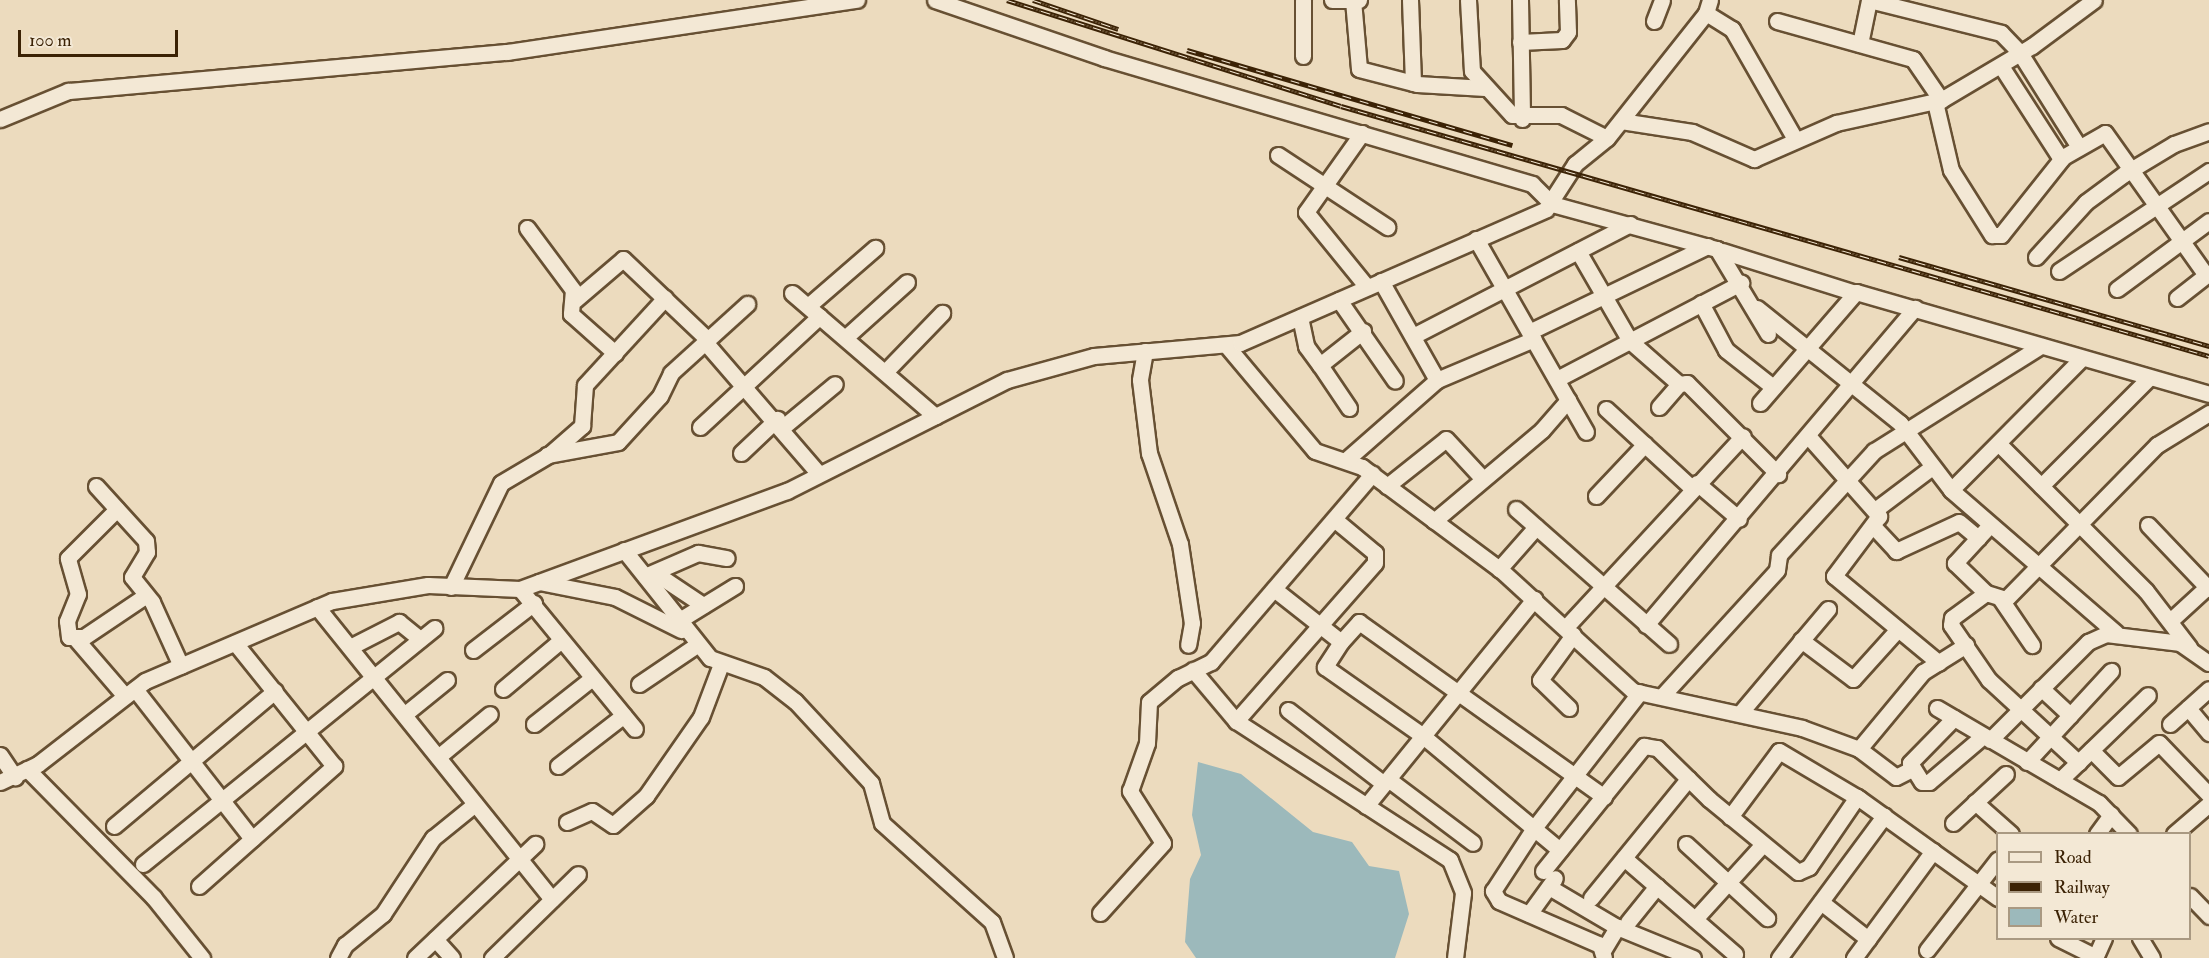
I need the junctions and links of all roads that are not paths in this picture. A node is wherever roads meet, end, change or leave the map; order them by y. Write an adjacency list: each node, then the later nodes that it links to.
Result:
1 (857, 0): 25 (street)
2 (935, 0): 29 (street)
3 (1303, 0): 20 (street)
4 (1332, 0): 5 (street)
5 (1353, 0): 6 (street); 22 (street)
6 (1359, 0)
7 (1410, 0): 22 (street)
8 (1468, 0): 23 (street)
9 (1520, 0): 17 (street)
10 (1567, 0): 17 (street)
11 (1662, 0): 15 (street)
12 (1869, 0): 18 (street); 19 (street)
13 (2094, 0): 19 (street)
14 (1708, 6): 27 (street); 31 (street)
15 (1654, 21)
16 (1777, 21): 18 (street)
17 (1520, 42): 26 (street)
18 (1860, 44): 24 (street)
19 (2020, 53): 21 (street); 32 (street)
20 (1303, 56)
21 (2001, 66): 24 (street); 34 (street)
22 (1413, 83): 23 (street)
23 (1485, 88): 26 (street)
24 (1938, 101): 31 (street); 34 (street)
25 (0, 119)
26 (1522, 119): 30 (street)
27 (1621, 122): 30 (street); 31 (street)
28 (2209, 131): 36 (street)
29 (1362, 133): 37 (street); 38 (street)
30 (1607, 138): 38 (street)
31 (1795, 139)
32 (2079, 147): 34 (street); 36 (street)
33 (1278, 155): 37 (street)
34 (2061, 159)
35 (2209, 171): 39 (street)
36 (2128, 172): 39 (street); 49 (street)
37 (1326, 186): 42 (street); 54 (street)
38 (1552, 204): 41 (street); 44 (street)
39 (2153, 206): 45 (street); 50 (street)
40 (2209, 221): 45 (street)
41 (1630, 224): 47 (street); 48 (street)
42 (1387, 227)
43 (527, 228): 62 (street)
44 (1476, 239): 54 (street); 55 (street)
45 (2179, 242): 51 (street); 56 (street)
46 (875, 248): 68 (street)
47 (1715, 249): 53 (street); 57 (street); 59 (street)
48 (1578, 251): 55 (street); 59 (street)
49 (2036, 257)
50 (2059, 271)
51 (2207, 274): 61 (street)
52 (907, 282): 75 (street)
53 (1741, 283): 64 (street); 65 (street)
54 (1374, 284): 63 (street); 73 (street)
55 (1508, 288): 73 (street); 74 (street)
56 (2117, 289)
57 (1852, 292): 67 (street); 80 (street)
58 (792, 293): 68 (street)
59 (1604, 294): 74 (street); 77 (street)
60 (665, 298): 62 (street); 76 (street); 82 (street)
61 (2177, 298)
62 (575, 300): 82 (street)
63 (1339, 300): 70 (street); 71 (street)
64 (1751, 302): 72 (street); 80 (street)
65 (1701, 303): 77 (street); 94 (street)
66 (747, 304): 76 (street)
67 (1915, 308): 79 (street); 93 (street)
68 (814, 311): 75 (street); 90 (street)
69 (942, 313): 85 (street)
70 (1300, 317): 78 (street); 84 (street)
71 (1363, 331): 84 (street); 89 (street)
72 (1768, 334)
73 (1415, 335): 88 (street)
74 (1533, 335): 87 (street); 88 (street)
75 (846, 337): 85 (street)
76 (707, 341): 90 (street); 112 (street)
77 (1630, 341): 87 (street); 92 (street)
78 (1226, 345): 81 (street); 113 (street)
79 (2041, 346): 83 (street); 106 (street)
80 (1805, 348): 93 (street); 94 (street)
81 (1145, 351): 102 (street); 173 (street)
82 (615, 352): 112 (street)
83 (2082, 358): 86 (street); 110 (street)
84 (1320, 365): 99 (street)
85 (886, 371): 102 (street)
86 (2149, 378): 95 (street); 123 (street)
87 (1557, 379): 96 (street)
88 (1437, 380): 113 (street)
89 (1395, 381)
90 (746, 383): 103 (street); 104 (street)
91 (835, 384): 103 (street)
92 (1679, 384): 98 (street); 107 (street)
93 (1851, 386): 106 (street); 108 (street)
94 (1773, 387): 97 (street)
95 (2209, 394)
96 (1568, 400): 105 (street); 118 (street)
97 (1760, 403)
98 (1659, 407)
99 (1349, 408)
100 (1606, 409): 109 (street)
101 (2209, 413): 133 (street)
102 (935, 416): 115 (street)
103 (780, 423): 111 (street); 115 (street)
104 (700, 427)
105 (1586, 432)
106 (1906, 432): 114 (street); 119 (street)
107 (1743, 436): 117 (street); 120 (street)
108 (1809, 437): 117 (street); 119 (street)
109 (1645, 444): 120 (street); 125 (street)
110 (2000, 445): 123 (street); 124 (street)
111 (741, 453)
112 (548, 455): 145 (street)
113 (1346, 460): 116 (street)
114 (1932, 468): 124 (street); 128 (street)
115 (819, 474): 138 (street)
116 (1372, 474): 122 (street); 129 (street)
117 (1778, 474): 130 (street)
118 (1482, 478): 122 (street); 131 (street)
119 (1850, 478): 128 (street); 196 (street)
120 (1695, 485): 130 (street); 146 (street)
121 (96, 486): 126 (street)
122 (1387, 486): 131 (street)
123 (2041, 486): 133 (street)
124 (1951, 490): 132 (street)
125 (1596, 496)
126 (117, 509): 150 (street); 165 (street)
127 (1516, 509): 135 (street)
128 (1875, 510): 136 (street)
129 (1334, 519): 149 (street); 159 (street)
130 (1739, 519): 160 (street)
131 (1434, 521): 141 (street)
132 (1990, 525): 137 (street); 140 (street)
133 (2080, 525): 140 (street); 158 (street)
134 (2148, 525): 147 (street)
135 (1536, 527): 141 (street); 146 (street)
136 (1874, 527): 137 (street); 162 (street)
137 (1978, 538): 151 (street)
138 (624, 550): 142 (street); 143 (street)
139 (727, 558): 142 (street)
140 (2037, 568): 151 (street); 164 (street)
141 (1499, 569): 152 (street)
142 (650, 575): 154 (street); 157 (street)
143 (539, 582): 148 (street); 167 (street)
144 (735, 586): 154 (street)
145 (451, 587): 148 (street); 155 (street)
146 (1602, 587): 160 (street); 163 (street)
147 (2208, 588): 158 (street)
148 (520, 589): 153 (street)
149 (1274, 589): 159 (street); 183 (street)
150 (145, 596): 165 (street); 182 (street)
151 (1993, 596): 174 (street); 175 (street)
152 (1534, 598): 163 (street); 195 (street)
153 (534, 603): 169 (street); 178 (street)
154 (703, 605): 157 (street)
155 (318, 607): 171 (street); 176 (street)
156 (1828, 609): 168 (street)
157 (678, 621): 167 (street)
158 (2170, 621): 177 (street)
159 (1318, 625): 170 (street); 209 (street)
160 (1646, 625): 172 (street)
161 (434, 628): 166 (street)
162 (1898, 629): 168 (street); 179 (street)
163 (1570, 631): 194 (street); 199 (street)
164 (2116, 633): 177 (street); 189 (street)
165 (74, 637): 193 (street)
166 (420, 639): 176 (street); 185 (street)
167 (694, 639): 181 (street); 188 (street)
168 (1802, 640): 203 (street)
169 (560, 641): 186 (street); 190 (street)
170 (1341, 642): 195 (street); 215 (street)
171 (235, 643): 182 (street); 192 (street)
172 (1669, 644)
173 (1188, 645)
174 (1966, 645): 179 (street); 198 (street)
175 (2032, 645)
176 (352, 646): 185 (street)
177 (2189, 647): 180 (street)
178 (473, 650)
179 (1939, 663): 218 (street)
180 (2209, 663)
181 (721, 664): 244 (street); 295 (street)
182 (181, 666): 193 (street)
183 (1193, 670): 209 (street); 274 (street)
184 (2110, 671): 207 (street)
185 (374, 674): 204 (street); 213 (street)
186 (592, 678): 206 (street); 210 (street)
187 (447, 680): 204 (street)
188 (639, 684)
189 (2041, 688): 198 (street); 207 (street)
190 (503, 689)
191 (2209, 689): 201 (street)
192 (275, 691): 213 (street); 224 (street)
193 (130, 692): 224 (street); 228 (street)
194 (1640, 692): 196 (street); 229 (street)
195 (1457, 693): 215 (street); 229 (street)
196 (1664, 695): 203 (street)
197 (2148, 695): 219 (street)
198 (2023, 706): 216 (street); 217 (street)
199 (1569, 708)
200 (1937, 708): 208 (street)
201 (2188, 708): 211 (street); 214 (street)
202 (1288, 710): 232 (street)
203 (1742, 712): 218 (street)
204 (405, 714): 221 (street)
205 (490, 714): 221 (street)
206 (624, 715): 212 (street); 225 (street)
207 (2070, 715): 216 (street)
208 (1954, 718): 217 (street); 226 (street)
209 (1236, 721): 239 (street)
210 (534, 724)
211 (2170, 724)
212 (635, 729)
213 (306, 731): 236 (street); 252 (street)
214 (2209, 733)
215 (1423, 736): 232 (street); 247 (street)
216 (2051, 736): 222 (street); 223 (street)
217 (1987, 738): 222 (street); 226 (street)
218 (1859, 749): 226 (street)
219 (2091, 750): 223 (street); 233 (street)
220 (0, 755): 228 (street)
221 (438, 757): 238 (street)
222 (2027, 762): 231 (street)
223 (2079, 763): 231 (street)
224 (192, 764): 236 (street); 246 (street)
225 (558, 766)
226 (1910, 770)
227 (2006, 774): 237 (street)
228 (14, 776): 290 (street)
229 (1575, 778): 234 (street); 247 (street)
230 (1688, 779): 234 (street); 243 (street); 259 (street)
231 (2060, 780): 241 (street)
232 (1386, 782): 239 (street); 253 (street)
233 (2209, 795)
234 (1604, 797): 257 (street)
235 (1857, 797): 242 (street); 243 (street); 256 (street)
236 (222, 800): 252 (street); 262 (street)
237 (1975, 802): 245 (street); 248 (street)
238 (475, 804): 260 (street); 291 (street)
239 (1366, 806): 296 (street)
240 (2206, 811): 251 (street)
241 (2111, 814): 249 (street); 250 (street)
242 (1884, 816): 258 (street); 273 (street)
243 (1730, 817): 256 (street)
244 (567, 822)
245 (1953, 823)
246 (114, 826)
247 (1534, 828): 257 (street); 275 (street)
248 (2009, 832)
249 (2098, 832)
250 (2127, 832)
251 (2177, 832)
252 (252, 839): 267 (street)
253 (1473, 843)
254 (535, 844): 260 (street)
255 (1686, 844): 265 (street)
256 (1762, 845): 265 (street)
257 (1560, 850): 264 (street)
258 (1933, 851): 266 (street); 281 (street)
259 (1624, 858): 268 (street); 271 (street)
260 (518, 860): 272 (street); 280 (street)
261 (1996, 862): 266 (street)
262 (143, 864)
263 (578, 874): 272 (street)
264 (1549, 879): 275 (street); 279 (street)
265 (1730, 882): 277 (street); 278 (street)
266 (1978, 884): 269 (street); 285 (street)
267 (199, 886)
268 (1657, 886): 278 (street); 279 (street)
269 (1996, 897)
270 (2191, 897): 276 (street)
271 (1591, 898)
272 (552, 900): 294 (street)
273 (1821, 902): 281 (street); 298 (street)
274 (1100, 913)
275 (1530, 914): 287 (street)
276 (2209, 916)
277 (1767, 918)
278 (1695, 919): 286 (street)
279 (1622, 924): 287 (street); 297 (street)
280 (435, 939): 292 (street); 293 (street)
281 (1868, 939): 288 (street)
282 (2060, 940): 289 (street)
283 (2104, 940): 289 (street)
284 (2141, 940): 299 (street)
285 (1927, 950)
286 (1735, 954)
287 (1605, 955)
288 (1860, 956)
289 (2095, 957)
290 (202, 958)
291 (338, 958)
292 (415, 958)
293 (452, 958)
294 (492, 958)
295 (1005, 958)
296 (1455, 958)
297 (1694, 958)
298 (1779, 958)
299 (2152, 958)

